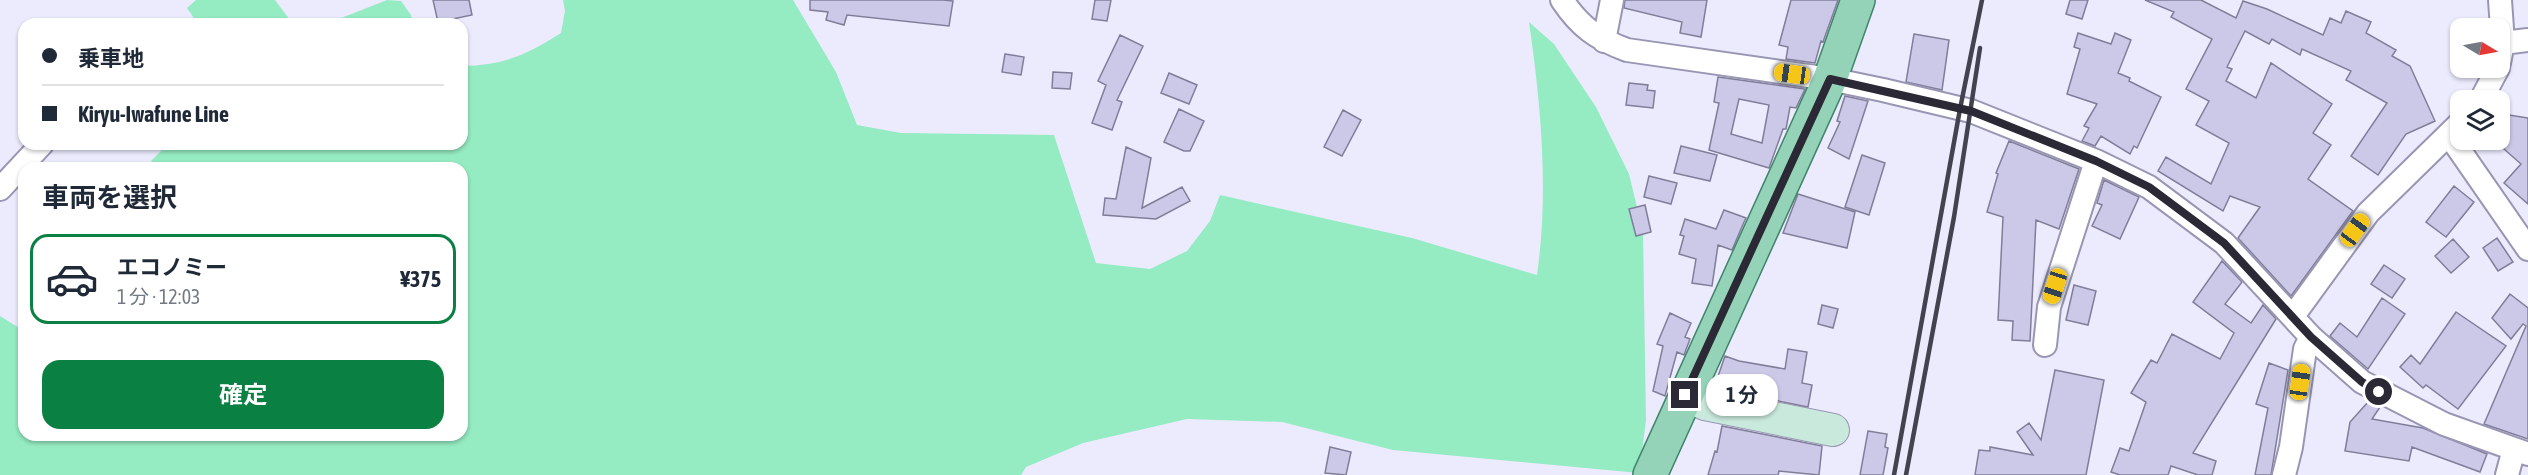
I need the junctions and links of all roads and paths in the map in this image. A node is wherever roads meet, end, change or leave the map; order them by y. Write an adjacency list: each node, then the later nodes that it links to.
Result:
1 (1562, 0): 7 (street)
2 (1612, 0): 7 (street)
3 (1858, 0): 9 (main road)
4 (2500, 0): 5 (street)
5 (2500, 18)
6 (2528, 40): 8 (street)
7 (1604, 41): 9 (street)
8 (2510, 52)
9 (1830, 79): 13 (street); 21 (main road)
10 (2450, 134): 18 (street)
11 (36, 150): 14 (street)
12 (2468, 150): 17 (street)
13 (2096, 161): 18 (street); 20 (street)
14 (25, 162)
15 (18, 170): 16 (street)
16 (0, 189)
17 (2528, 249)
18 (2293, 316): 19 (street)
19 (2311, 337): 23 (street); 25 (street)
20 (2045, 345)
21 (1685, 395): 22 (main road); 24 (main road)
22 (1833, 430)
23 (2521, 452): 26 (street)
24 (1650, 475)
25 (2284, 475)
26 (2507, 475)

